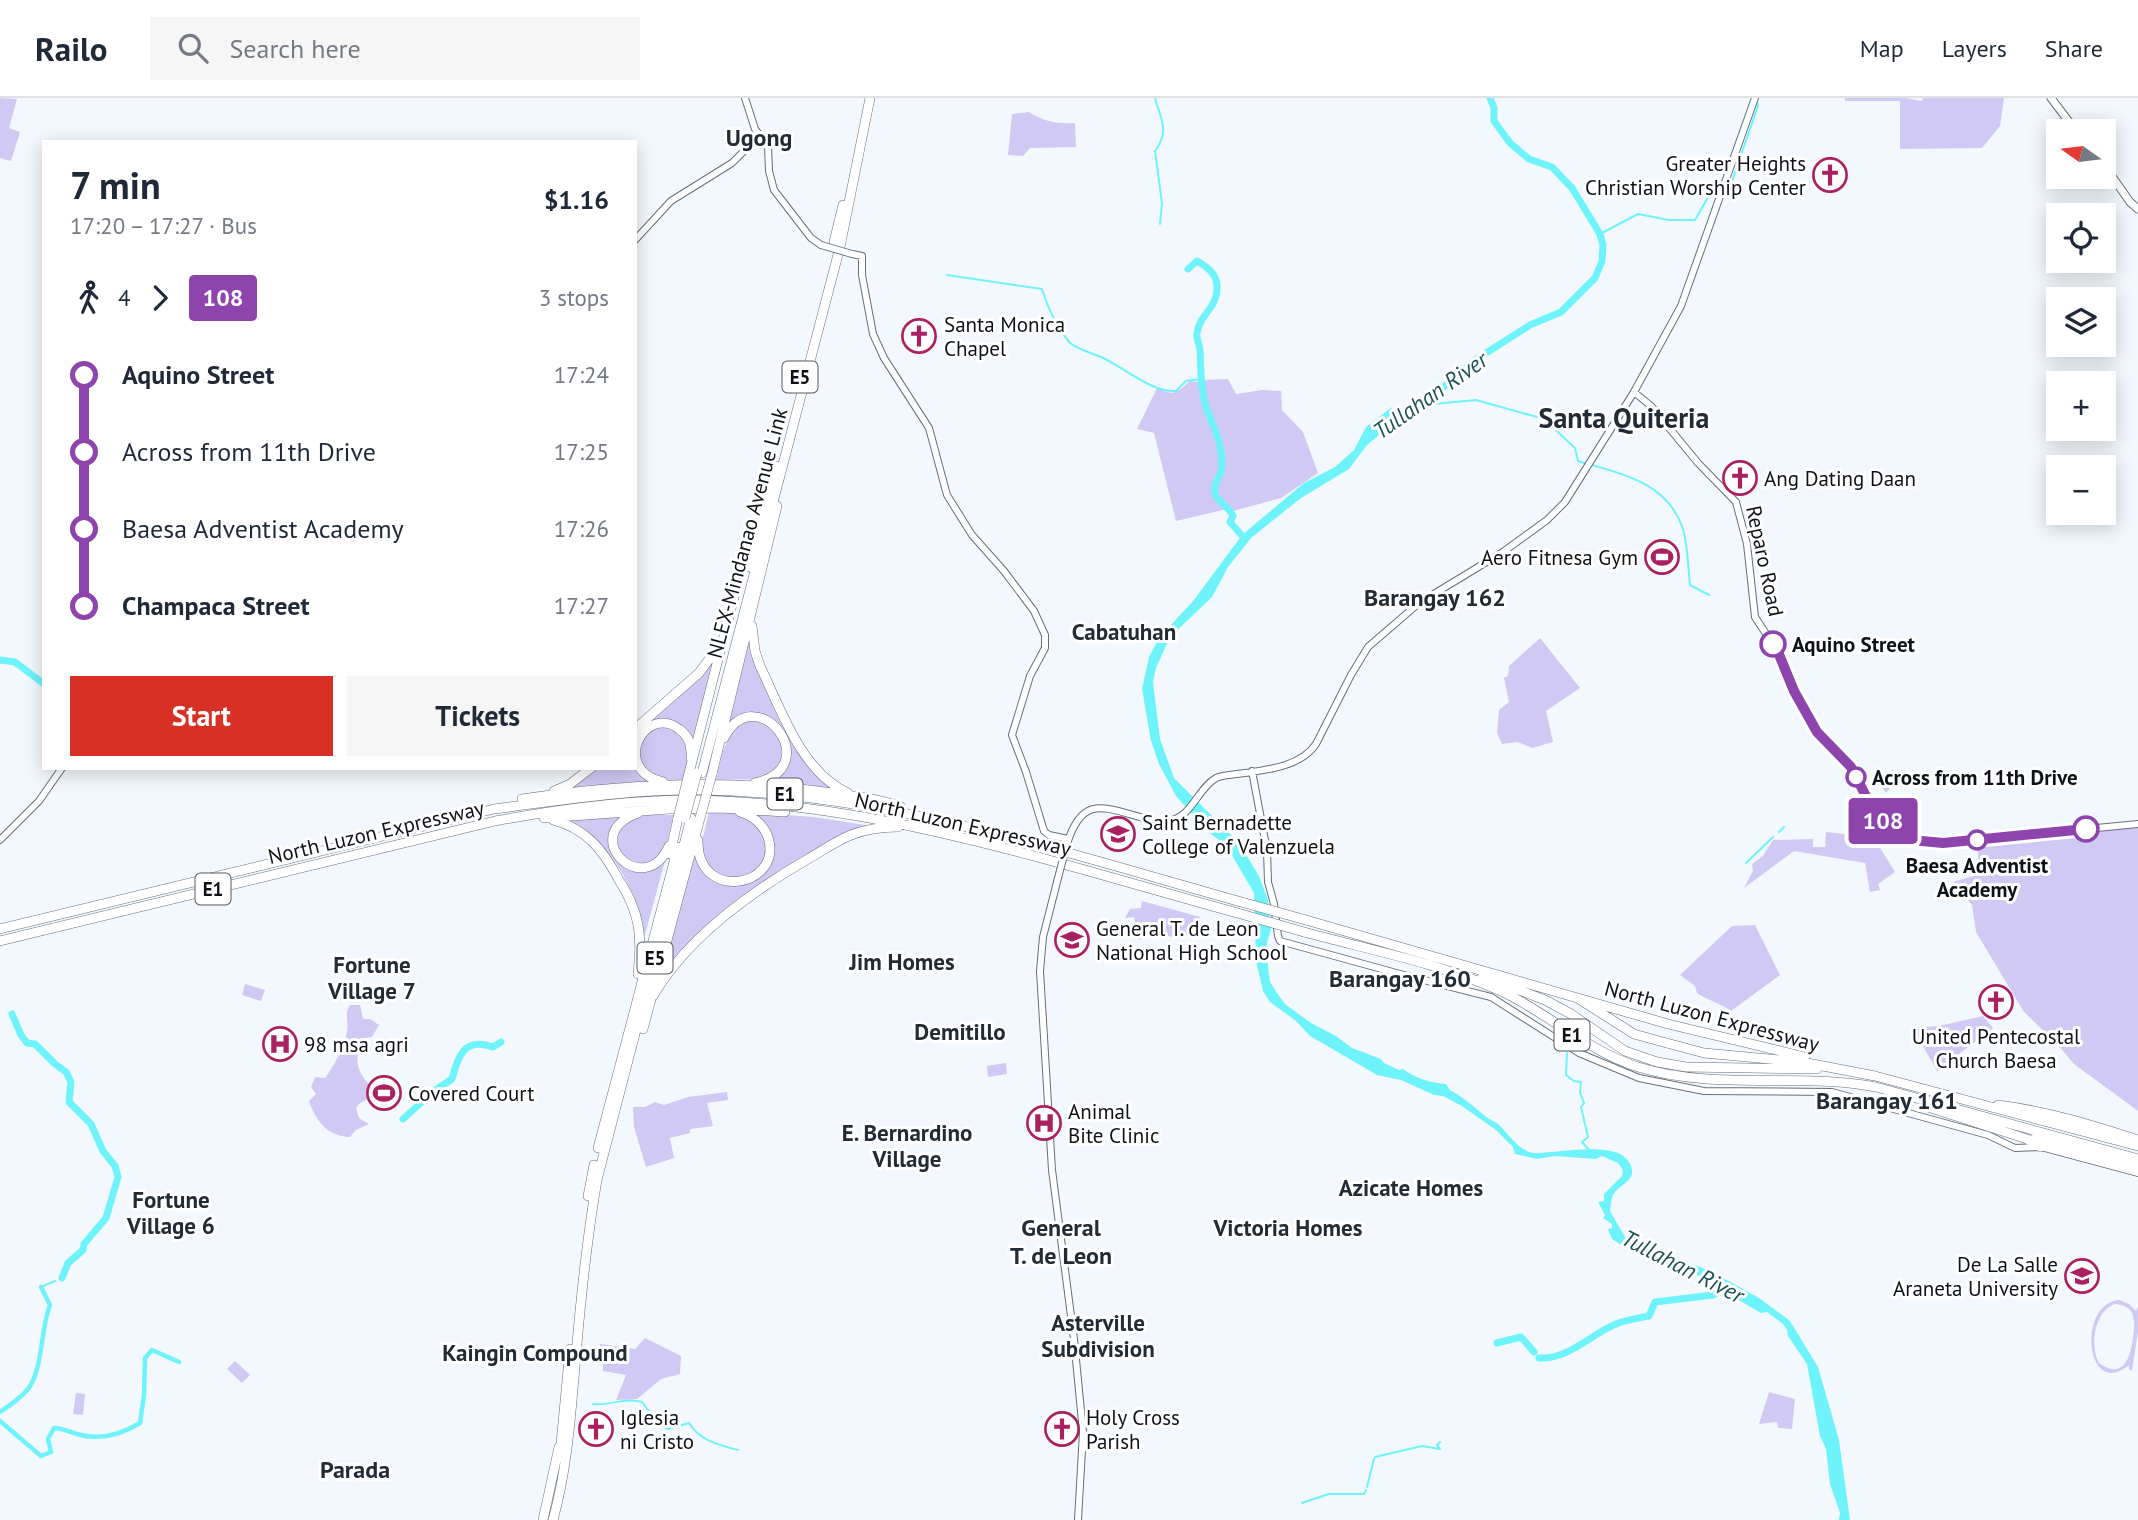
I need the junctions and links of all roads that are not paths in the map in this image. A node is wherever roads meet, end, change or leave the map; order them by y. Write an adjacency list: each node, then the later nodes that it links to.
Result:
1 (745, 98): 7 (main road)
2 (864, 98): 13 (highway, NLEX-Mindanao Avenue Link / E5)
3 (870, 98): 12 (highway, NLEX-Mindanao Avenue Link / E5)
4 (1755, 98): 11 (main road)
5 (2051, 98): 6 (main road)
6 (2067, 119)
7 (759, 136): 10 (main road); 39 (main road, bridge)
8 (2116, 177): 9 (main road)
9 (2138, 208)
10 (637, 238)
11 (1634, 392): 22 (main road); 36 (main road, Reparo Road)
12 (785, 456): 14 (highway); 23 (highway, NLEX-Mindanao Avenue Link / E5)
13 (766, 502): 15 (highway); 23 (highway, NLEX-Mindanao Avenue Link / E5)
14 (759, 581): 18 (highway); 27 (highway)
15 (729, 619): 16 (highway); 23 (highway)
16 (637, 727)
17 (637, 744): 23 (highway)
18 (717, 753): 23 (highway); 25 (highway)
19 (637, 757): 24 (highway)
20 (61, 770): 38 (main road)
21 (588, 770): 26 (highway)
22 (1252, 771): 39 (main road); 52 (main road)
23 (698, 773): 33 (highway, E5, bridge)
24 (675, 784): 25 (highway); 26 (highway)
25 (743, 784): 27 (highway)
26 (543, 796): 29 (highway)
27 (856, 796): 32 (highway)
28 (721, 808): 30 (highway); 31 (highway); 33 (highway)
29 (494, 809): 32 (highway, North Luzon Expressway / E1); 40 (highway, North Luzon Expressway / E1)
30 (646, 810): 33 (highway); 34 (highway)
31 (825, 812): 35 (highway, North Luzon Expressway / E1); 37 (highway, North Luzon Expressway / E1)
32 (929, 817): 42 (highway, North Luzon Expressway / E1, bridge)
33 (691, 818): 43 (highway); 44 (highway); 47 (highway, E5); 49 (highway, E5)
34 (530, 819): 35 (highway); 43 (highway)
35 (495, 821): 41 (highway, North Luzon Expressway / E1)
36 (2138, 824)
37 (914, 826): 44 (highway); 48 (highway, North Luzon Expressway / E1, bridge)
38 (0, 839)
39 (1068, 841): 60 (main road, bridge)
40 (0, 929)
41 (0, 941)
42 (1431, 956): 45 (highway, North Luzon Expressway / E1); 46 (highway, North Luzon Expressway / E1)
43 (638, 974): 47 (highway)
44 (653, 996): 49 (highway)
45 (1578, 999): 46 (highway, North Luzon Expressway / E1); 46 (highway, North Luzon Expressway / E1)
46 (1836, 1068): 50 (highway, North Luzon Expressway / E1)
47 (616, 1077): 57 (highway, E5)
48 (1853, 1083): 52 (highway); 54 (highway, North Luzon Expressway / E1)
49 (619, 1098): 59 (highway, E5)
50 (1965, 1101): 51 (highway); 53 (highway, North Luzon Expressway / E1)
51 (2138, 1140)
52 (2045, 1144): 55 (highway); 56 (main road)
53 (2138, 1146)
54 (2138, 1158)
55 (2138, 1167)
56 (2138, 1173)
57 (564, 1428): 58 (highway); 59 (highway, E5)
58 (543, 1520)
59 (551, 1520)
60 (1077, 1520)

